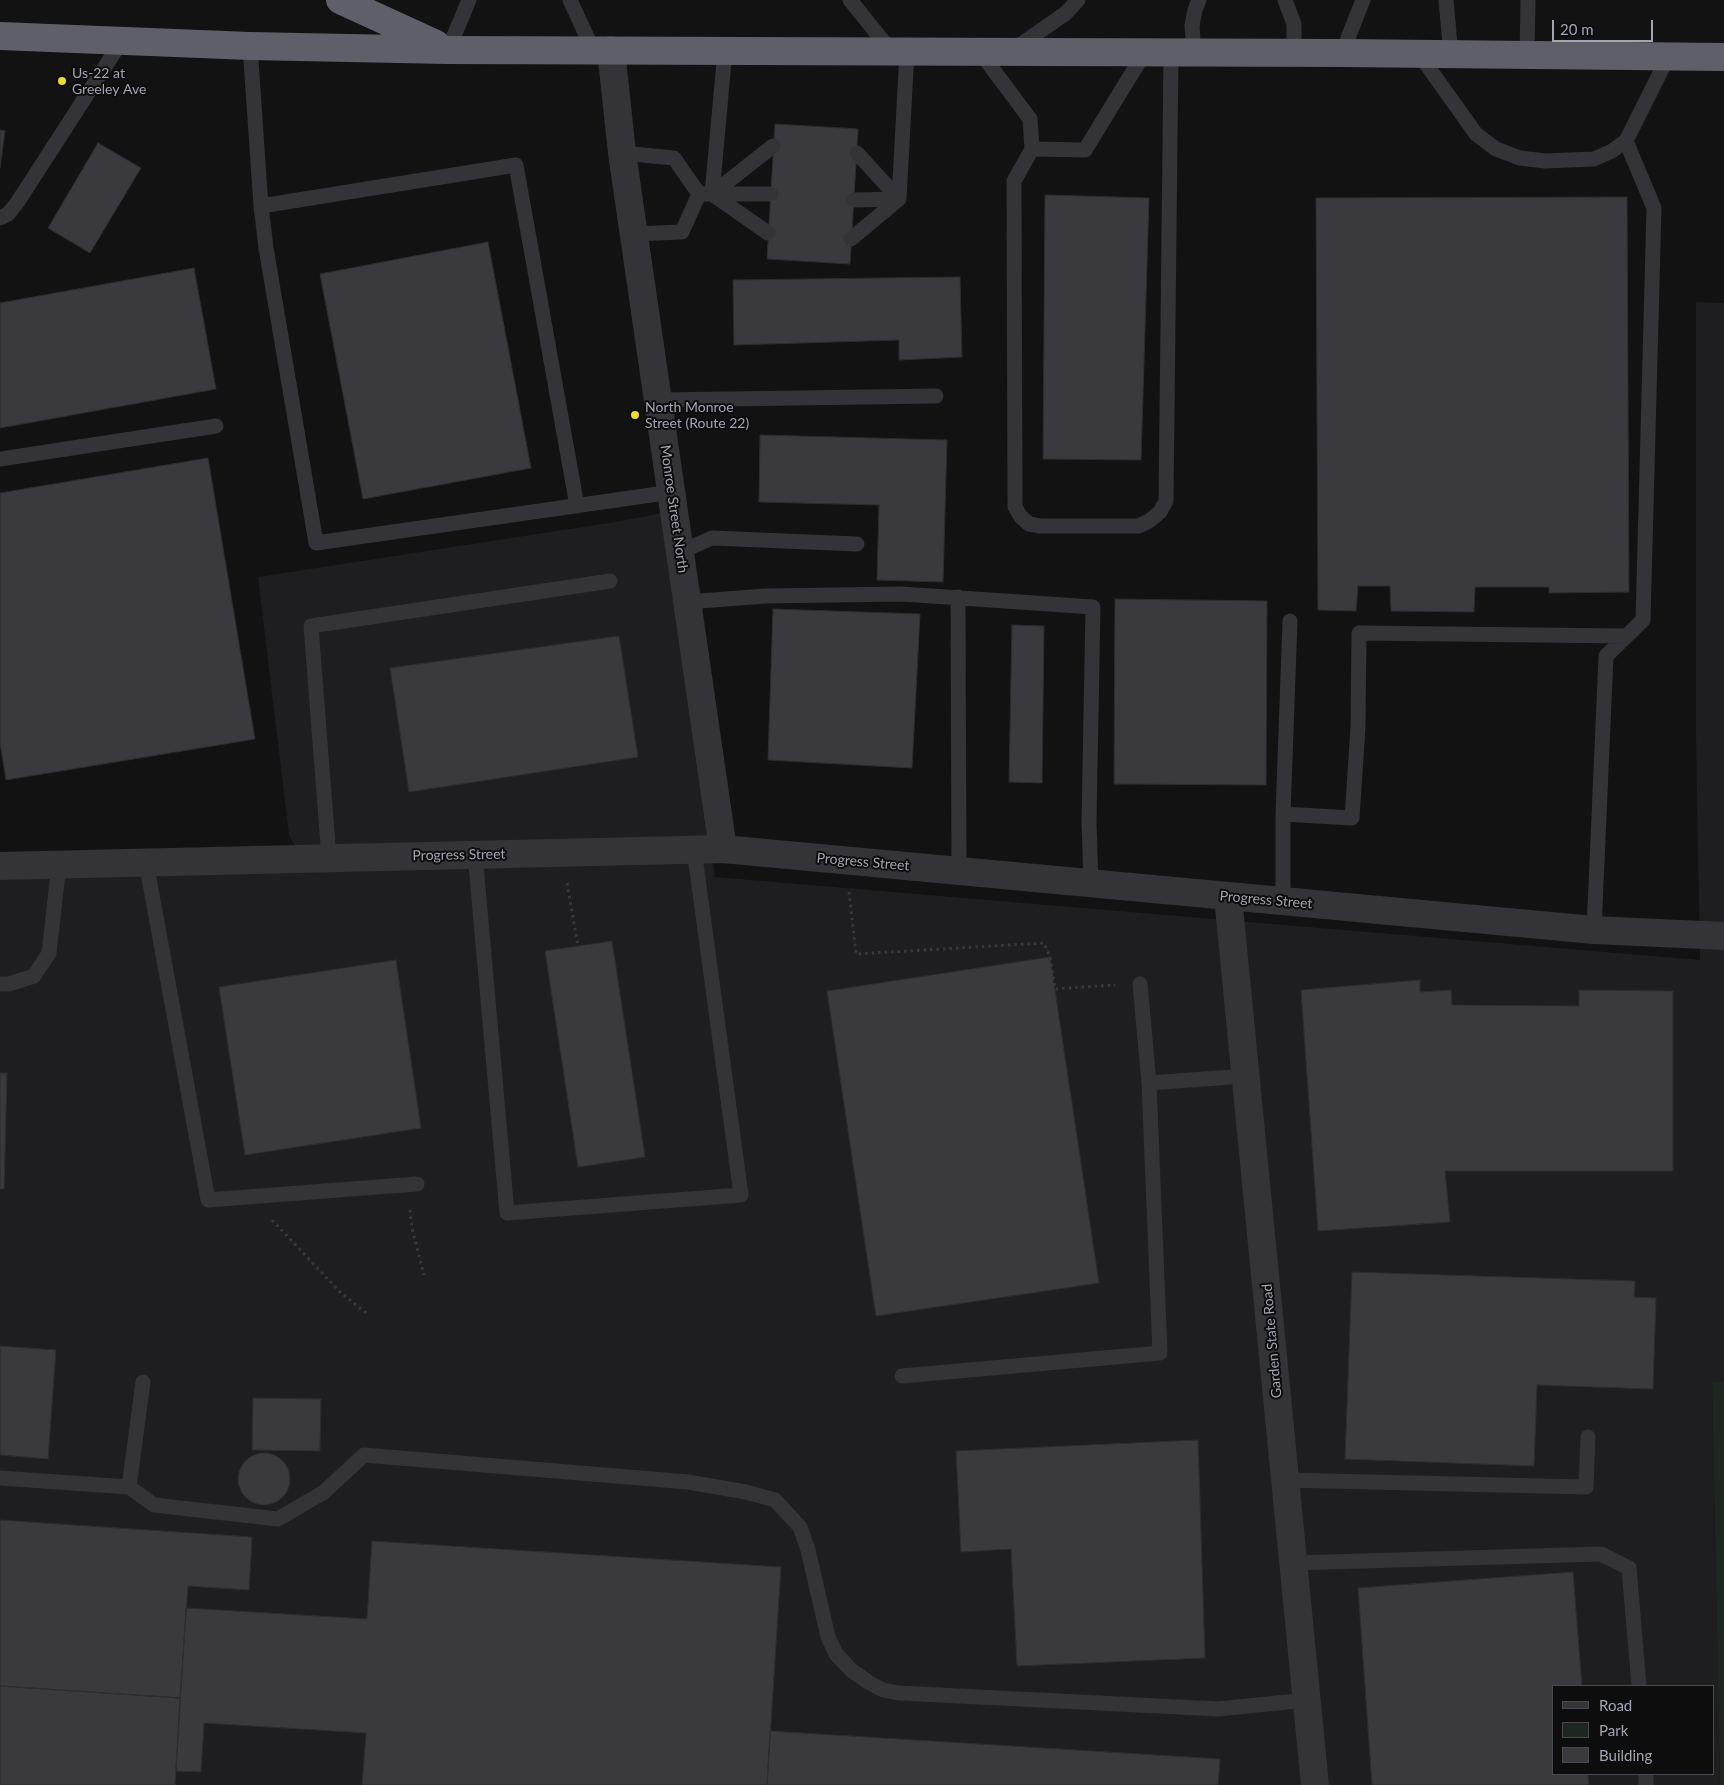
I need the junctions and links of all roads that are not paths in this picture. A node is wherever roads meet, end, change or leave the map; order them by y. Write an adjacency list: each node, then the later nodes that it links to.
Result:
1 (340, 0): 14 (highway)
2 (469, 0): 14 (lane)
3 (570, 0): 15 (lane)
4 (850, 0): 17 (lane)
5 (1078, 0): 19 (lane)
6 (1199, 0): 20 (lane)
7 (1286, 0): 22 (lane)
8 (1363, 0): 21 (lane)
9 (1446, 0): 24 (lane)
10 (1528, 0): 25 (lane)
11 (0, 36): 12 (highway)
12 (121, 42): 13 (highway); 38 (lane)
13 (250, 46): 14 (highway); 37 (lane)
14 (448, 50): 15 (highway)
15 (602, 50): 16 (highway); 31 (street, Monroe Street North)
16 (725, 51): 17 (highway); 33 (lane)
17 (899, 52): 18 (highway); 35 (lane)
18 (980, 52): 19 (highway); 30 (lane)
19 (1010, 52): 20 (highway)
20 (1170, 53): 22 (highway); 30 (lane); 30 (lane)
21 (1342, 53): 22 (highway); 23 (highway)
22 (1294, 54)
23 (1419, 54): 24 (highway); 28 (lane)
24 (1451, 55): 25 (highway)
25 (1527, 56): 26 (highway)
26 (1668, 57): 27 (highway); 28 (lane)
27 (1724, 57)
28 (1626, 141): 54 (lane)
29 (774, 146): 33 (lane)
30 (1032, 149)
31 (622, 153): 33 (lane); 40 (street, Monroe Street North)
32 (857, 153): 35 (lane)
33 (706, 194): 34 (lane); 39 (lane); 40 (lane)
34 (771, 194)
35 (899, 199): 36 (lane); 41 (lane)
36 (854, 200)
37 (260, 206): 47 (lane); 47 (lane)
38 (0, 218)
39 (768, 233)
40 (634, 234): 43 (street, Monroe Street North)
41 (852, 239)
42 (936, 396): 43 (lane)
43 (658, 400): 46 (street, Monroe Street North)
44 (216, 426): 45 (lane)
45 (0, 459)
46 (672, 492): 47 (lane); 49 (street, Monroe Street North)
47 (577, 506)
48 (857, 544): 49 (lane)
49 (680, 552): 52 (street, Monroe Street North)
50 (610, 581): 59 (lane)
51 (958, 597): 52 (lane); 63 (lane); 64 (lane)
52 (687, 602): 57 (street, Monroe Street North)
53 (1290, 621): 55 (lane)
54 (1627, 636): 55 (lane); 67 (lane)
55 (1283, 814): 66 (lane)
56 (694, 849): 57 (street, Progress Street); 58 (street, Progress Street); 58 (lane)
57 (723, 849): 63 (street, Progress Street)
58 (474, 854): 59 (street, Progress Street)
59 (329, 858): 60 (street, Progress Street)
60 (146, 862): 61 (street, Progress Street); 73 (lane)
61 (59, 864): 62 (street, Progress Street); 69 (lane)
62 (0, 866)
63 (959, 871): 64 (street, Progress Street)
64 (1091, 884): 65 (street, Progress Street)
65 (1228, 897): 66 (street, Progress Street); 71 (street, Garden State Road)
66 (1283, 902): 67 (street, Progress Street)
67 (1594, 930): 68 (street, Progress Street)
68 (1724, 936)
69 (0, 984)
70 (1140, 984): 72 (lane)
71 (1246, 1076): 72 (lane); 78 (street, Garden State Road)
72 (1149, 1083): 74 (lane)
73 (411, 1185)
74 (902, 1376)
75 (143, 1382): 79 (lane)
76 (1588, 1437): 78 (lane)
77 (0, 1478): 79 (lane)
78 (1285, 1480): 80 (street, Garden State Road)
79 (129, 1487): 82 (lane)
80 (1293, 1563): 81 (lane); 82 (street, Garden State Road)
81 (1639, 1685)
82 (1307, 1700): 83 (street, Garden State Road)
83 (1315, 1785)

